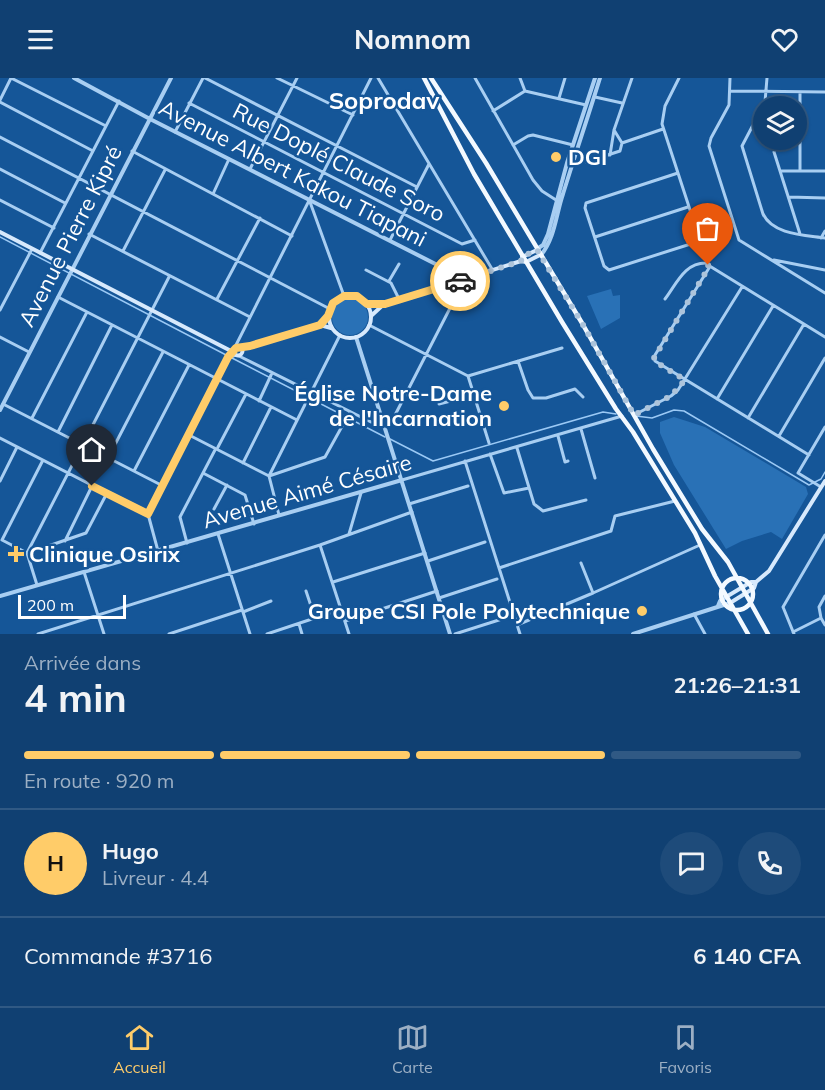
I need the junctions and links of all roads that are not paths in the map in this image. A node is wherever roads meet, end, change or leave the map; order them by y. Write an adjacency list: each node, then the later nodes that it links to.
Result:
1 (11, 78): 29 (street); 38 (street)
2 (75, 78): 30 (street, Avenue Albert Kakou Tiapani)
3 (171, 78): 37 (street, Avenue Pierre Kipré)
4 (204, 78): 31 (street); 35 (street)
5 (277, 78): 20 (street)
6 (297, 78): 20 (street)
7 (371, 78): 36 (street)
8 (378, 78): 55 (street)
9 (424, 78): 96 (main road)
10 (431, 78): 91 (main road)
11 (475, 78): 34 (street)
12 (520, 78): 21 (street)
13 (565, 78): 28 (street)
14 (595, 78): 33 (street)
15 (600, 78): 27 (street)
16 (632, 78): 32 (street)
17 (679, 78): 39 (street)
18 (730, 78): 22 (street)
19 (767, 78): 23 (street)
20 (293, 86): 35 (street); 36 (street)
21 (525, 91): 28 (street); 34 (street)
22 (730, 91): 23 (street); 97 (street)
23 (767, 91): 24 (street); 83 (street)
24 (800, 92): 25 (street); 26 (street)
25 (825, 92)
26 (800, 96)
27 (595, 97): 32 (street); 74 (street)
28 (559, 98): 33 (street)
29 (0, 101): 50 (street)
30 (119, 101): 37 (street, Avenue Albert Kakou Tiapani); 38 (street)
31 (189, 103): 41 (street); 43 (street, Rue Doplé Claude Soro)
32 (622, 103): 40 (street)
33 (586, 105): 46 (street)
34 (494, 111): 45 (street)
35 (278, 115): 43 (street); 47 (street)
36 (353, 115): 47 (street)
37 (150, 119): 41 (street, Avenue Albert Kakou Tiapani); 51 (street, Avenue Pierre Kipré)
38 (106, 126): 50 (street)
39 (663, 129): 44 (street); 63 (street)
40 (614, 130): 44 (street); 52 (street)
41 (175, 132): 53 (street, Avenue Albert Kakou Tiapani)
42 (0, 137): 64 (street)
43 (264, 142): 56 (street); 62 (street, Rue Doplé Claude Soro)
44 (622, 143): 52 (street)
45 (512, 145): 46 (street); 71 (street)
46 (573, 145): 71 (street)
47 (338, 146): 62 (street); 65 (street)
48 (775, 150): 59 (street)
49 (800, 150): 60 (street)
50 (93, 151): 64 (street)
51 (132, 151): 58 (street); 66 (street, Avenue Pierre Kipré)
52 (610, 155): 54 (street)
53 (229, 159): 56 (street, Avenue Albert Kakou Tiapani); 67 (street)
54 (586, 162)
55 (429, 164): 65 (street); 87 (street)
56 (250, 169): 72 (street, Avenue Albert Kakou Tiapani)
57 (0, 170): 73 (street)
58 (165, 170): 67 (street); 76 (street)
59 (780, 171): 60 (street); 68 (street)
60 (800, 171): 61 (street)
61 (825, 171)
62 (324, 173): 72 (street); 77 (street, Rue Doplé Claude Soro)
63 (678, 173): 75 (street); 85 (street)
64 (79, 177): 66 (street); 73 (street)
65 (417, 187): 77 (street)
66 (110, 194): 76 (street); 82 (street, Avenue Pierre Kipré)
67 (213, 194): 78 (street)
68 (789, 197): 69 (street); 83 (street)
69 (825, 198)
70 (0, 200): 79 (street)
71 (556, 200): 74 (street); 91 (street)
72 (309, 201): 84 (street); 89 (street, Avenue Albert Kakou Tiapani); 110 (street)
73 (65, 204): 79 (street)
74 (559, 207): 94 (street)
75 (688, 207): 85 (street); 88 (street)
76 (144, 211): 92 (street); 95 (street)
77 (403, 214): 87 (street, Rue Doplé Claude Soro); 89 (street)
78 (260, 218): 84 (street); 95 (street)
79 (54, 228): 93 (street)
80 (825, 231): 86 (street)
81 (0, 232): 90 (main road)
82 (89, 234): 92 (street); 100 (street, Avenue Pierre Kipré)
83 (800, 234): 86 (street)
84 (292, 236): 105 (street)
85 (595, 237): 88 (street)
86 (823, 238)
87 (475, 240): 103 (street)
88 (700, 241): 99 (street)
89 (390, 242): 106 (street, Avenue Albert Kakou Tiapani)
90 (32, 249): 93 (main road); 119 (street)
91 (537, 250): 94 (main road); 96 (main road)
92 (123, 251): 104 (street)
93 (40, 253): 100 (main road)
94 (542, 253): 96 (main road); 158 (main road)
95 (238, 259): 105 (street); 113 (street)
96 (523, 259): 103 (main road); 159 (main road)
97 (771, 260): 102 (street); 109 (street)
98 (399, 264): 107 (street)
99 (708, 265): 108 (street); 112 (street); 146 (street)
100 (72, 268): 111 (street, Avenue Pierre Kipré); 120 (main road)
101 (366, 270): 107 (street)
102 (825, 270)
103 (493, 271): 106 (main road)
104 (169, 277): 113 (street); 120 (street)
105 (271, 277): 118 (street); 124 (street)
106 (465, 279): 114 (main road); 139 (street)
107 (389, 281): 114 (street)
108 (742, 287): 117 (street); 146 (street)
109 (825, 293)
110 (344, 296): 115 (main road); 118 (main road)
111 (58, 297): 121 (street); 136 (street, Avenue Pierre Kipré)
112 (665, 299)
113 (217, 300): 124 (street)
114 (399, 300): 116 (main road)
115 (367, 304): 116 (main road); 123 (main road)
116 (385, 304): 123 (main road)
117 (773, 306): 125 (street); 151 (street)
118 (330, 309): 122 (main road)
119 (0, 310)
120 (153, 310): 134 (street); 138 (main road)
121 (87, 312): 126 (street); 160 (street)
122 (328, 316): 127 (main road); 129 (main road)
123 (371, 316): 128 (main road)
124 (250, 317): 138 (street)
125 (804, 324): 133 (street); 161 (street)
126 (112, 325): 134 (street); 166 (street)
127 (320, 325): 129 (main road); 138 (main road)
128 (369, 325): 132 (main road); 139 (street)
129 (332, 328): 130 (main road)
130 (339, 335): 132 (main road); 147 (street)
131 (0, 337): 136 (street)
132 (356, 337): 163 (street)
133 (825, 337)
134 (138, 338): 137 (street); 172 (street)
135 (562, 348): 141 (street)
136 (29, 352): 153 (street, Avenue Pierre Kipré)
137 (164, 352): 142 (street); 178 (street)
138 (235, 354): 143 (street); 145 (street)
139 (426, 356): 144 (street); 163 (street)
140 (825, 358): 169 (street)
141 (518, 361): 144 (street); 150 (street)
142 (189, 365): 145 (street); 183 (street)
143 (273, 372): 147 (street); 152 (street)
144 (468, 376): 149 (street)
145 (218, 380): 148 (street); 167 (street)
146 (685, 380): 151 (street); 158 (street)
147 (311, 393): 157 (street); 162 (street)
148 (246, 394): 152 (street); 175 (street)
149 (474, 395): 154 (street); 171 (street)
150 (583, 397)
151 (717, 399): 161 (street)
152 (259, 401): 155 (street)
153 (3, 404): 156 (street, Avenue Pierre Kipré); 160 (street)
154 (439, 404)
155 (271, 407): 162 (street); 182 (street)
156 (0, 410)
157 (350, 411): 163 (street); 186 (street)
158 (634, 415): 224 (main road)
159 (622, 416): 165 (street, Avenue Aimé Césaire); 200 (main road)
160 (32, 418): 166 (street)
161 (748, 418): 169 (street)
162 (297, 420): 186 (street)
163 (385, 423): 188 (street)
164 (825, 427): 177 (street)
165 (581, 429): 168 (street, Avenue Aimé Césaire); 187 (street)
166 (58, 432): 172 (street)
167 (189, 435): 175 (street); 193 (street)
168 (558, 436): 174 (street, Avenue Aimé Césaire); 181 (street)
169 (778, 436): 177 (street)
170 (0, 438): 173 (street)
171 (489, 443)
172 (83, 445): 178 (street); 185 (street)
173 (17, 447): 179 (street); 189 (street)
174 (517, 447): 176 (street, Avenue Aimé Césaire); 196 (street)
175 (217, 448): 182 (street); 184 (street)
176 (490, 454): 180 (street, Avenue Aimé Césaire); 196 (street)
177 (809, 454): 195 (street)
178 (108, 458): 183 (street)
179 (42, 460): 185 (street); 210 (street)
180 (465, 461): 188 (street, Avenue Aimé Césaire); 221 (street)
181 (568, 461)
182 (243, 463): 186 (street)
183 (134, 471): 193 (street)
184 (202, 473): 191 (street); 213 (street)
185 (69, 474): 192 (street); 217 (street)
186 (269, 476): 205 (street)
187 (595, 478)
188 (402, 480): 198 (street, Avenue Aimé Césaire); 201 (street)
189 (0, 481)
190 (825, 481): 195 (main road)
191 (227, 485): 202 (street); 206 (street)
192 (92, 486): 197 (street); 211 (street)
193 (163, 486): 204 (street)
194 (468, 486): 201 (street)
195 (822, 487): 227 (main road)
196 (529, 488): 199 (street)
197 (106, 493): 204 (street); 211 (street)
198 (361, 493): 205 (street, Avenue Aimé Césaire); 208 (street)
199 (586, 500)
200 (675, 501): 215 (main road); 221 (street)
201 (410, 504): 203 (street)
202 (214, 510)
203 (412, 512): 208 (street); 218 (street)
204 (148, 514): 216 (street)
205 (280, 516): 206 (street, Avenue Aimé Césaire)
206 (254, 524): 207 (street, Avenue Aimé Césaire)
207 (218, 534): 213 (street, Avenue Aimé Césaire); 223 (street)
208 (349, 534): 214 (street)
209 (825, 535): 258 (street)
210 (1, 539): 217 (street)
211 (65, 541): 217 (street)
212 (485, 542): 219 (street)
213 (187, 543): 216 (street, Avenue Aimé Césaire)
214 (320, 545): 223 (street); 226 (street)
215 (700, 545): 231 (main road); 236 (street)
216 (158, 551): 222 (street, Avenue Aimé Césaire)
217 (27, 553): 229 (street)
218 (425, 553): 219 (street); 226 (street)
219 (428, 561): 234 (street)
220 (581, 563): 236 (street)
221 (499, 568): 255 (street)
222 (84, 572): 229 (street, Avenue Aimé Césaire); 249 (street)
223 (230, 573): 246 (street); 249 (street)
224 (737, 578): 228 (main road); 230 (main road); 231 (main road)
225 (497, 579): 239 (street)
226 (333, 582): 245 (street)
227 (756, 582): 228 (main road); 232 (main road)
228 (748, 583): 230 (main road); 232 (main road)
229 (38, 585): 237 (street, Avenue Aimé Césaire)
230 (743, 586): 235 (main road); 240 (main road)
231 (722, 588): 240 (main road)
232 (752, 589): 235 (main road); 242 (main road)
233 (306, 591): 250 (street)
234 (437, 591): 239 (street); 253 (street)
235 (746, 592): 242 (main road); 243 (main road)
236 (593, 593): 255 (street)
237 (0, 596)
238 (825, 596): 251 (street)
239 (439, 598): 266 (street)
240 (724, 598): 243 (main road); 244 (street)
241 (271, 601): 246 (street)
242 (751, 602): 247 (main road); 272 (main road)
243 (727, 604): 244 (street); 247 (main road)
244 (718, 606): 248 (street)
245 (342, 609): 250 (street); 253 (street)
246 (242, 611): 261 (street); 262 (street)
247 (735, 611): 271 (main road)
248 (694, 614): 257 (street); 270 (street)
249 (97, 615): 259 (street); 260 (street)
250 (315, 618): 254 (street)
251 (821, 618): 256 (street); 258 (street)
252 (502, 619): 266 (street)
253 (345, 621): 265 (street)
254 (299, 624): 263 (street); 264 (street)
255 (517, 624): 267 (street)
256 (825, 625)
257 (651, 627): 268 (street); 269 (street)
258 (794, 633)
259 (38, 634)
260 (104, 634)
261 (169, 634)
262 (250, 634)
263 (267, 634)
264 (302, 634)
265 (350, 634)
266 (453, 634)
267 (520, 634)
268 (633, 634)
269 (652, 634)
270 (705, 634)
271 (748, 634)
272 (768, 634)

